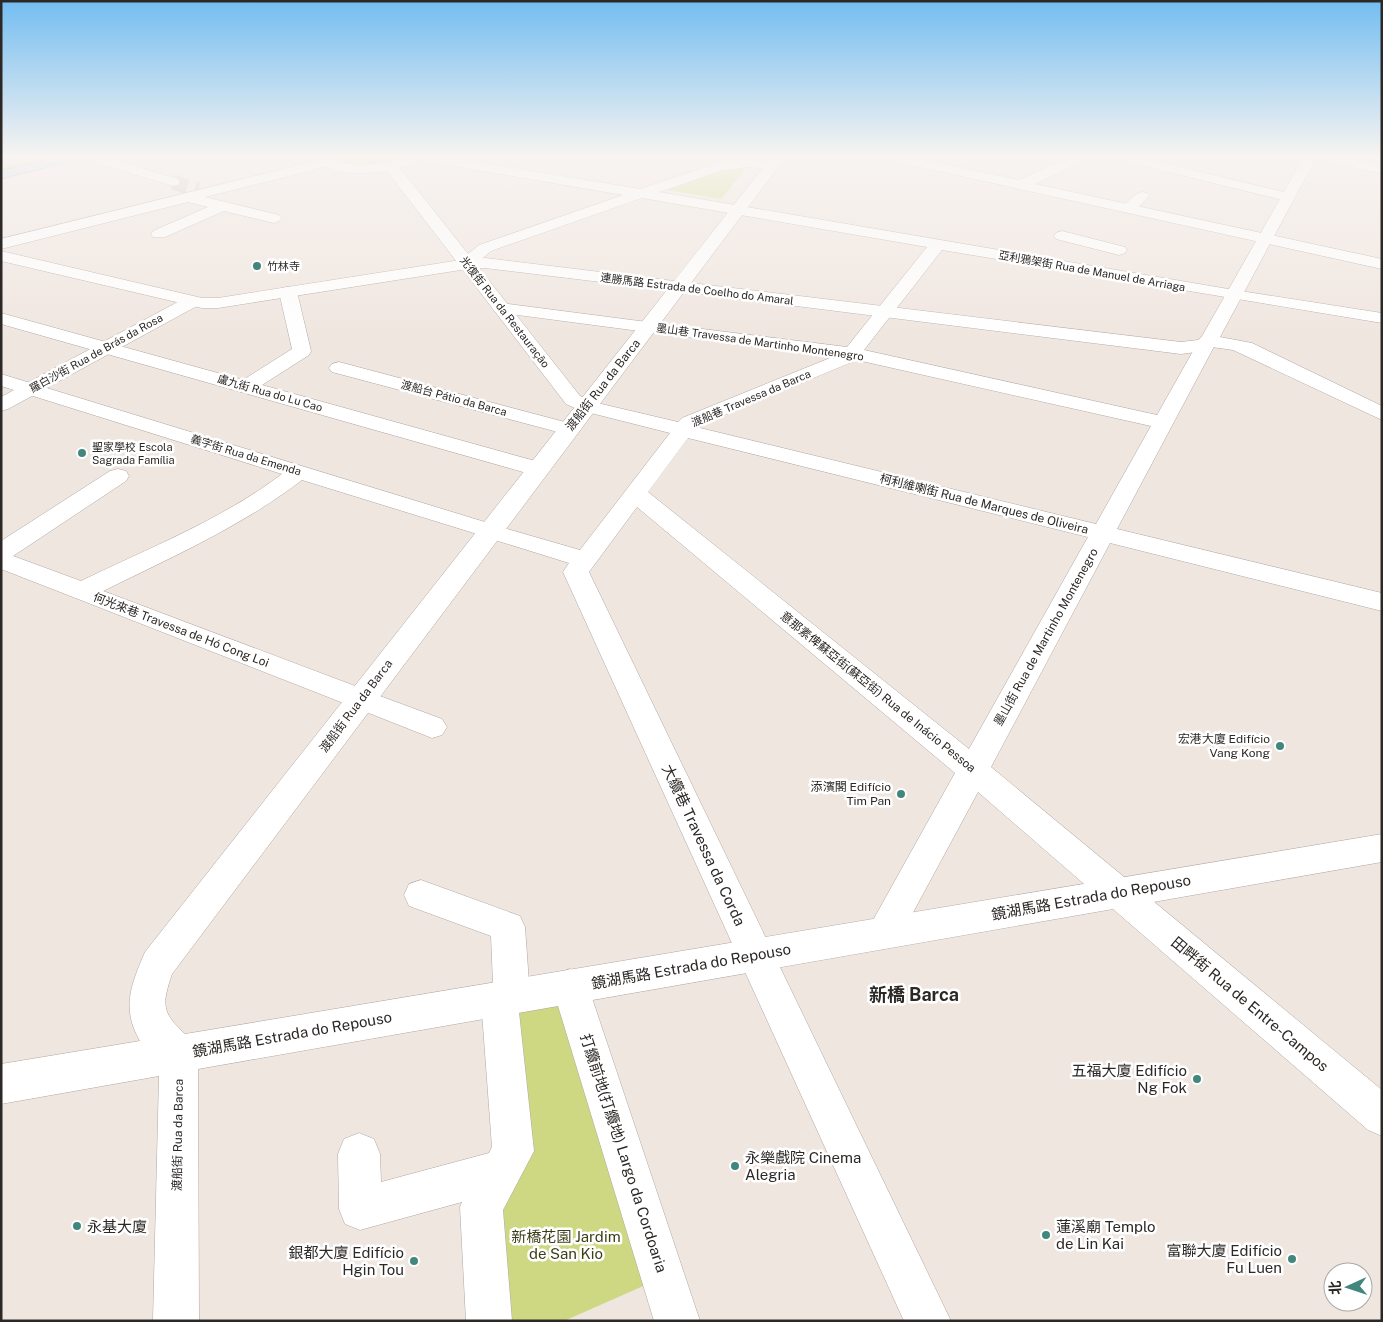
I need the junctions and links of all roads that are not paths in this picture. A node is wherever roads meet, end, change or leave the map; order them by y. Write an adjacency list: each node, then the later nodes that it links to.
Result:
1 (106, 217): 14 (street)
2 (198, 217): 11 (street)
3 (268, 217): 10 (street)
4 (431, 217): 17 (street, 光復街 Rua da Restauração)
5 (577, 217): 17 (street)
6 (732, 217): 20 (street, 渡船街 Rua da Barca)
7 (777, 217): 15 (street, 亞利鴉架街 Rua de Manuel de Arriaga)
8 (1165, 217): 13 (street)
9 (1276, 217): 13 (street, 墨山街 Rua de Martinho Montenegro)
10 (274, 218)
11 (159, 234)
12 (1062, 236): 19 (street)
13 (1265, 238): 18 (street); 22 (street, 墨山街 Rua de Martinho Montenegro)
14 (1, 244)
15 (938, 244): 19 (street, 亞利鴉架街 Rua de Manuel de Arriaga); 25 (street, 渡船巷 Travessa da Barca)
16 (1, 256): 23 (street, 連勝馬路 Estrada de Coelho do Amaral)
17 (462, 257): 20 (street, 連勝馬路 Estrada de Coelho do Amaral); 21 (street, 連勝馬路 Estrada de Coelho do Amaral); 24 (street, 光復街 Rua da Restauração)
18 (1382, 264)
19 (1117, 275): 22 (street, 亞利鴉架街 Rua de Manuel de Arriaga)
20 (678, 287): 25 (street, 連勝馬路 Estrada de Coelho do Amaral); 28 (street, 渡船街 Rua da Barca)
21 (288, 292): 23 (street, 連勝馬路 Estrada de Coelho do Amaral); 34 (street)
22 (1234, 295): 27 (street, 亞利鴉架街 Rua de Manuel de Arriaga); 29 (street, 墨山街 Rua de Martinho Montenegro)
23 (191, 302): 30 (street, 羅白沙街 Rua de Brás da Rosa)
24 (501, 308): 28 (street, 墨山巷 Travessa de Martinho Montenegro); 37 (street, 光復街 Rua da Restauração)
25 (884, 312): 29 (street, 連勝馬路 Estrada de Coelho do Amaral); 31 (street, 渡船巷 Travessa da Barca)
26 (1, 318): 30 (street, 盧九街 Rua do Lu Cao)
27 (1382, 318)
28 (648, 327): 31 (street, 墨山巷 Travessa de Martinho Montenegro); 37 (street, 渡船街 Rua da Barca)
29 (1208, 341): 38 (street, 連勝馬路 Estrada de Coelho do Amaral); 39 (street, 墨山街 Rua de Martinho Montenegro)
30 (107, 348): 34 (street, 盧九街 Rua do Lu Cao); 35 (street, 羅白沙街 Rua de Brás da Rosa)
31 (852, 353): 39 (street, 墨山巷 Travessa de Martinho Montenegro); 41 (street, 渡船巷 Travessa da Barca)
32 (339, 368): 40 (street, 渡船台 Pátio da Barca)
33 (1, 380): 35 (street, 義字街 Rua da Emenda)
34 (246, 386): 42 (street, 盧九街 Rua do Lu Cao)
35 (30, 389): 36 (street, 羅白沙街 Rua de Brás da Rosa); 43 (street, 義字街 Rua da Emenda)
36 (1, 405)
37 (586, 406): 40 (street, 渡船街 Rua da Barca); 41 (street, 柯利維喇街 Rua de Marques de Oliveira)
38 (1382, 414)
39 (1163, 423): 47 (street, 墨山街 Rua de Martinho Montenegro)
40 (569, 428): 42 (street, 渡船街 Rua da Barca)
41 (683, 430): 45 (street, 渡船巷 Travessa da Barca); 47 (street, 柯利維喇街 Rua de Marques de Oliveira)
42 (538, 468): 46 (street, 渡船街 Rua da Barca)
43 (299, 472): 46 (street, 義字街 Rua da Emenda); 51 (street)
44 (118, 476): 48 (street)
45 (635, 494): 50 (street, 渡船巷 Travessa da Barca); 55 (street, 意那素俾蘇亞街(蘇亞街) Rua de Inácio Pessoa)
46 (490, 531): 50 (street); 53 (street, 渡船街 Rua da Barca)
47 (1103, 533): 52 (street, 柯利維喇街 Rua de Marques de Oliveira); 55 (street, 墨山街 Rua de Martinho Montenegro)
48 (1, 552)
49 (1, 560): 51 (street, 何光來巷 Travessa de Hó Cong Loi)
50 (585, 560): 60 (street, 大纜巷 Travessa da Corda)
51 (82, 591): 53 (street, 何光來巷 Travessa de Hó Cong Loi)
52 (1382, 602)
53 (361, 700): 54 (street, 何光來巷 Travessa de Hó Cong Loi); 63 (street, 渡船街 Rua da Barca)
54 (432, 727)
55 (973, 770): 57 (street, 意那素俾蘇亞街(蘇亞街) Rua de Inácio Pessoa); 59 (street, 墨山街 Rua de Martinho Montenegro)
56 (1381, 844): 57 (street, 鏡湖馬路 Estrada do Repouso)
57 (1119, 892): 59 (street, 鏡湖馬路 Estrada do Repouso); 65 (street, 田畔街 Rua de Entre-Campos)
58 (421, 895): 62 (street)
59 (884, 933): 60 (street, 鏡湖馬路 Estrada do Repouso)
60 (756, 954): 61 (street, 鏡湖馬路 Estrada do Repouso); 71 (street, 大纜巷 Travessa da Corda)
61 (570, 986): 62 (street, 鏡湖馬路 Estrada do Repouso); 70 (street, 打纜前地(打纜地) Largo da Cordoaria)
62 (505, 998): 63 (street, 鏡湖馬路 Estrada do Repouso); 67 (street)
63 (179, 1054): 64 (street, 鏡湖馬路 Estrada do Repouso); 68 (street, 渡船街 Rua da Barca)
64 (1, 1084)
65 (1382, 1116)
66 (359, 1154): 67 (street)
67 (500, 1171): 69 (street)
68 (176, 1321)
69 (489, 1321)
70 (677, 1321)
71 (928, 1321)

